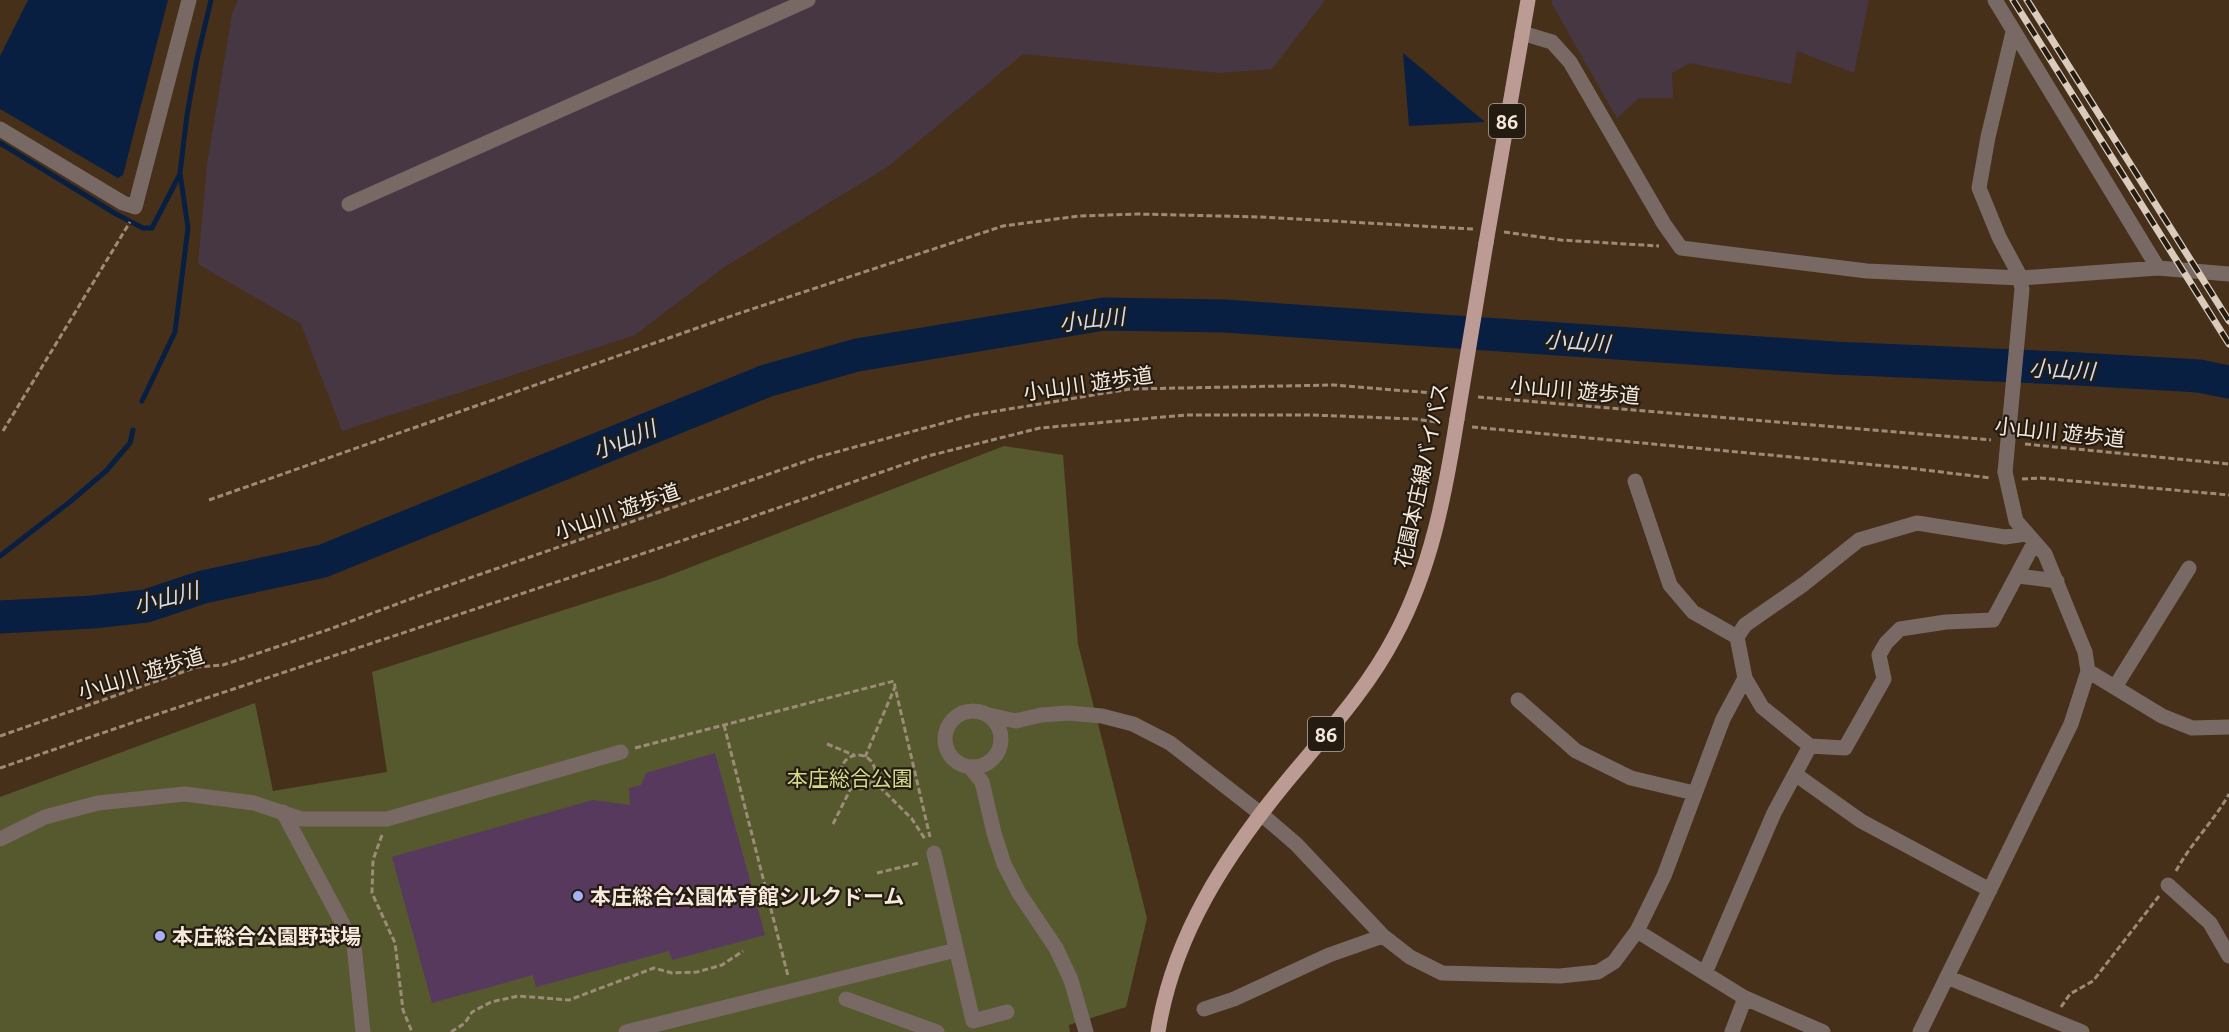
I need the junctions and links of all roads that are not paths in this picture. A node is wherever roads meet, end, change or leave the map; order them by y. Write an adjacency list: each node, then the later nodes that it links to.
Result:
1 (189, 0): 7 (street)
2 (808, 0): 8 (street)
3 (1528, 0): 6 (main road, 花園本庄線バイパス / 86)
4 (1995, 0): 5 (street)
5 (2013, 32): 9 (street); 11 (street)
6 (1522, 33): 11 (street); 34 (main road, 花園本庄線バイパス / 86, bridge)
7 (0, 129)
8 (349, 204)
9 (2157, 268): 10 (street); 11 (street)
10 (2229, 274)
11 (2021, 283): 13 (street, bridge)
12 (1635, 481): 17 (street)
13 (2030, 539): 15 (street); 16 (street); 17 (street)
14 (2189, 568): 20 (street)
15 (2018, 576): 16 (street); 26 (street)
16 (2057, 581): 18 (street)
17 (1737, 637): 19 (street)
18 (2088, 670): 20 (street); 38 (street)
19 (1745, 678): 26 (street); 32 (street)
20 (2115, 687): 24 (street)
21 (1518, 700): 32 (street)
22 (989, 715): 23 (street); 25 (street); 29 (street)
23 (1016, 721): 25 (street); 34 (street)
24 (2229, 727)
25 (1002, 741): 28 (street)
26 (1810, 747): 30 (street)
27 (621, 752): 33 (street)
28 (987, 764): 29 (street); 31 (street)
29 (970, 767): 31 (street)
30 (1795, 774): 38 (street); 43 (street)
31 (982, 782): 52 (street)
32 (1694, 793): 39 (street)
33 (283, 812): 35 (street); 49 (street)
34 (1261, 814): 40 (street); 53 (main road, 花園本庄線バイパス / 86)
35 (0, 839)
36 (935, 856): 41 (street)
37 (2168, 885): 42 (street)
38 (1990, 890): 44 (street)
39 (1637, 931): 40 (street); 43 (street)
40 (1383, 936): 47 (street)
41 (956, 950): 48 (street); 50 (street)
42 (2229, 956)
43 (1705, 973): 45 (street)
44 (1947, 977): 56 (street); 57 (street)
45 (1745, 998): 54 (street); 55 (street)
46 (846, 999): 51 (street)
47 (1204, 1009)
48 (1006, 1012)
49 (363, 1032)
50 (626, 1032)
51 (937, 1032)
52 (1086, 1032)
53 (1158, 1032)
54 (1732, 1032)
55 (1823, 1032)
56 (1920, 1032)
57 (2082, 1032)

